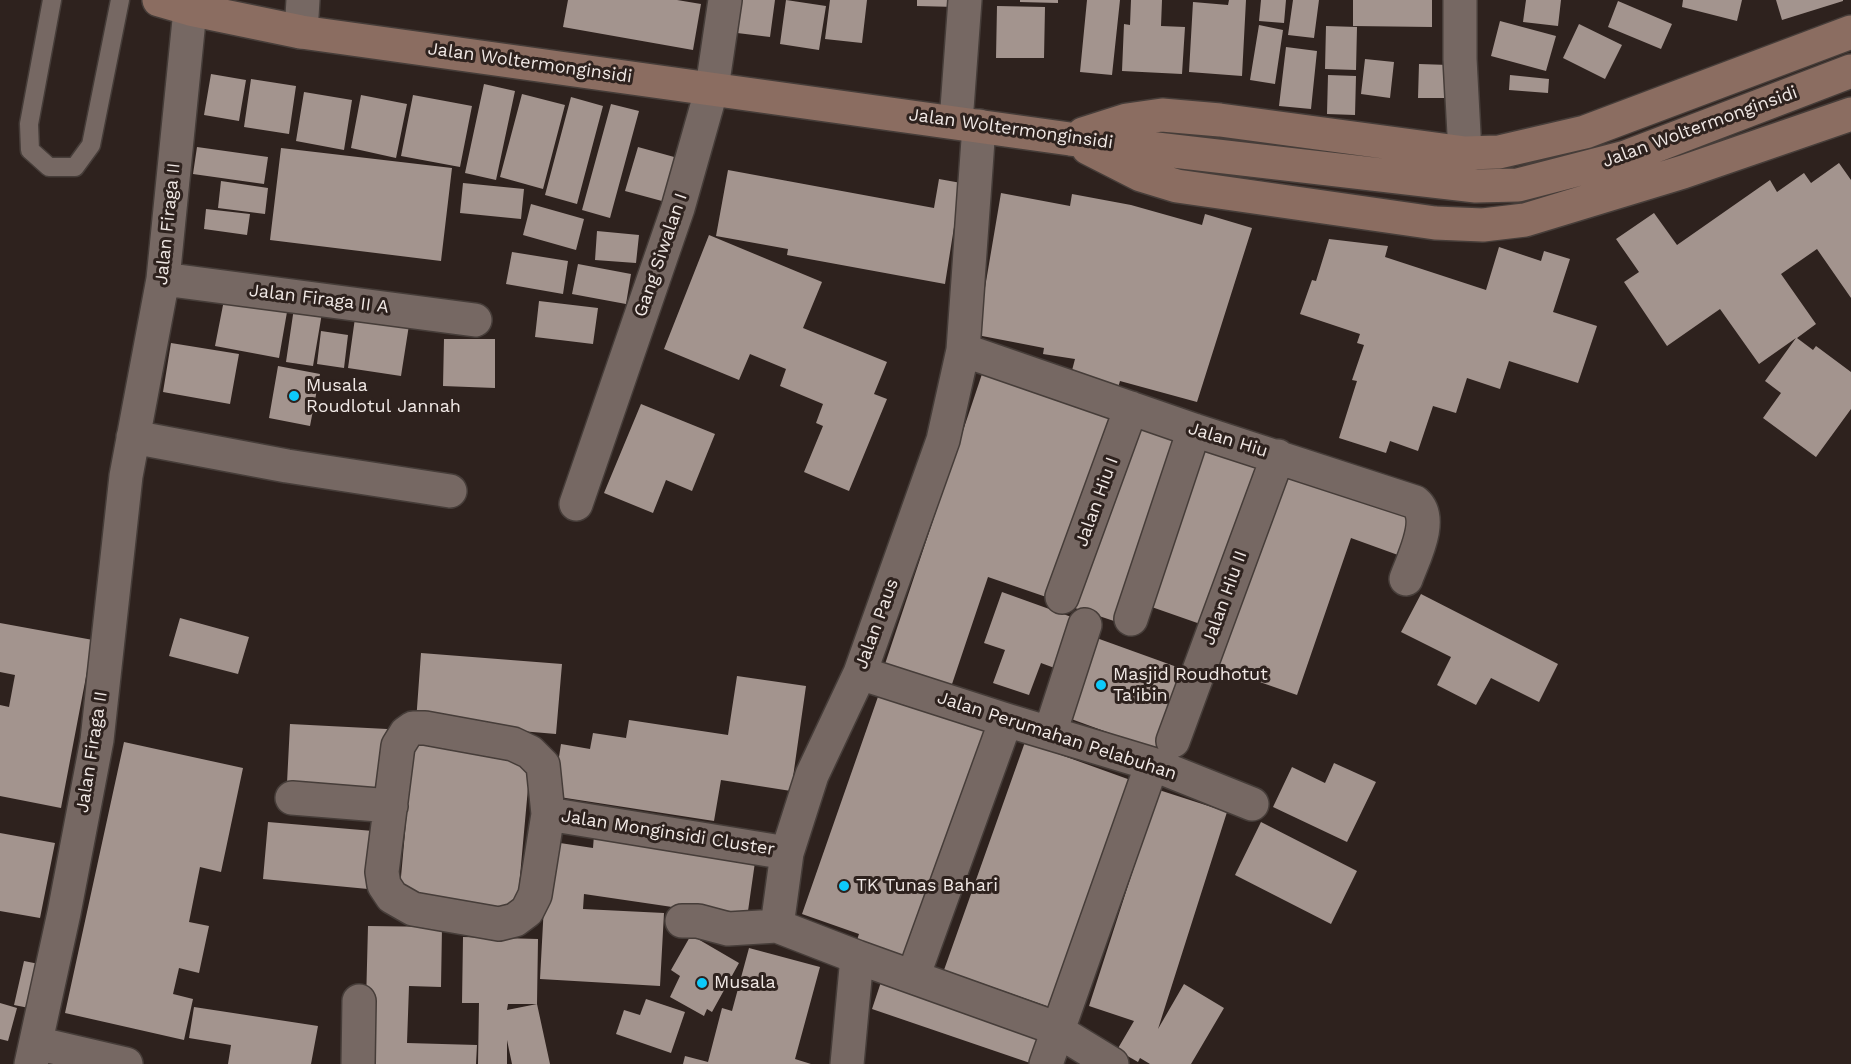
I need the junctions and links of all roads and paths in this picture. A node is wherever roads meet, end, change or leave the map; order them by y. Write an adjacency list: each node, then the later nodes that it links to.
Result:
1 (52, 0): 2 (lane)
2 (120, 0)
3 (159, 0): 7 (main road, Jalan Woltermonginsidi)
4 (725, 0): 11 (street, Gang Siwalan I)
5 (965, 0): 13 (street, Jalan Paus)
6 (1460, 0): 15 (street)
7 (190, 4): 8 (main road, Jalan Woltermonginsidi); 16 (street, Jalan Firaga II)
8 (302, 16): 11 (main road, Jalan Woltermonginsidi)
9 (1851, 32): 15 (main road)
10 (1851, 71): 14 (main road, Jalan Woltermonginsidi)
11 (712, 88): 13 (main road, Jalan Woltermonginsidi); 24 (street, Gang Siwalan I)
12 (1851, 114): 14 (main road)
13 (967, 124): 14 (main road, Jalan Woltermonginsidi); 18 (street, Jalan Paus)
14 (1085, 140): 15 (main road)
15 (1465, 153)
16 (163, 279): 17 (street, Jalan Firaga II A); 21 (street, Jalan Firaga II)
17 (475, 320)
18 (963, 350): 19 (street, Jalan Hiu); 29 (street, Jalan Paus)
19 (1131, 408): 20 (street, Jalan Hiu); 26 (street, Jalan Hiu I)
20 (1194, 430): 22 (street, Jalan Hiu); 27 (street)
21 (133, 436): 23 (street); 44 (street, Jalan Firaga II)
22 (1278, 456): 25 (street, Jalan Hiu); 32 (street, Jalan Hiu II)
23 (450, 491)
24 (576, 504)
25 (1406, 579)
26 (1062, 597)
27 (1131, 619)
28 (1085, 625): 31 (street)
29 (860, 673): 30 (street, Jalan Perumahan Pelabuhan); 37 (street, Jalan Paus)
30 (1005, 720): 31 (street, Jalan Perumahan Pelabuhan); 41 (street)
31 (1050, 734): 32 (street, Jalan Perumahan Pelabuhan)
32 (1162, 752): 34 (street, Jalan Perumahan Pelabuhan); 43 (street, Jalan Hiu II)
33 (292, 798): 35 (street)
34 (1252, 804)
35 (391, 806): 36 (street, Jalan Monginsidi Cluster); 36 (street, Jalan Monginsidi Cluster)
36 (548, 814): 37 (street, Jalan Monginsidi Cluster)
37 (788, 853): 39 (street, Jalan Paus)
38 (682, 921): 39 (street)
39 (777, 926): 40 (street)
40 (857, 957): 41 (street); 47 (street)
41 (913, 977): 43 (street)
42 (359, 1001): 46 (street)
43 (1058, 1030): 48 (street, Jalan Hiu II); 49 (street)
44 (34, 1054): 45 (street)
45 (126, 1064)
46 (358, 1064)
47 (847, 1064)
48 (1046, 1064)
49 (1112, 1064)

